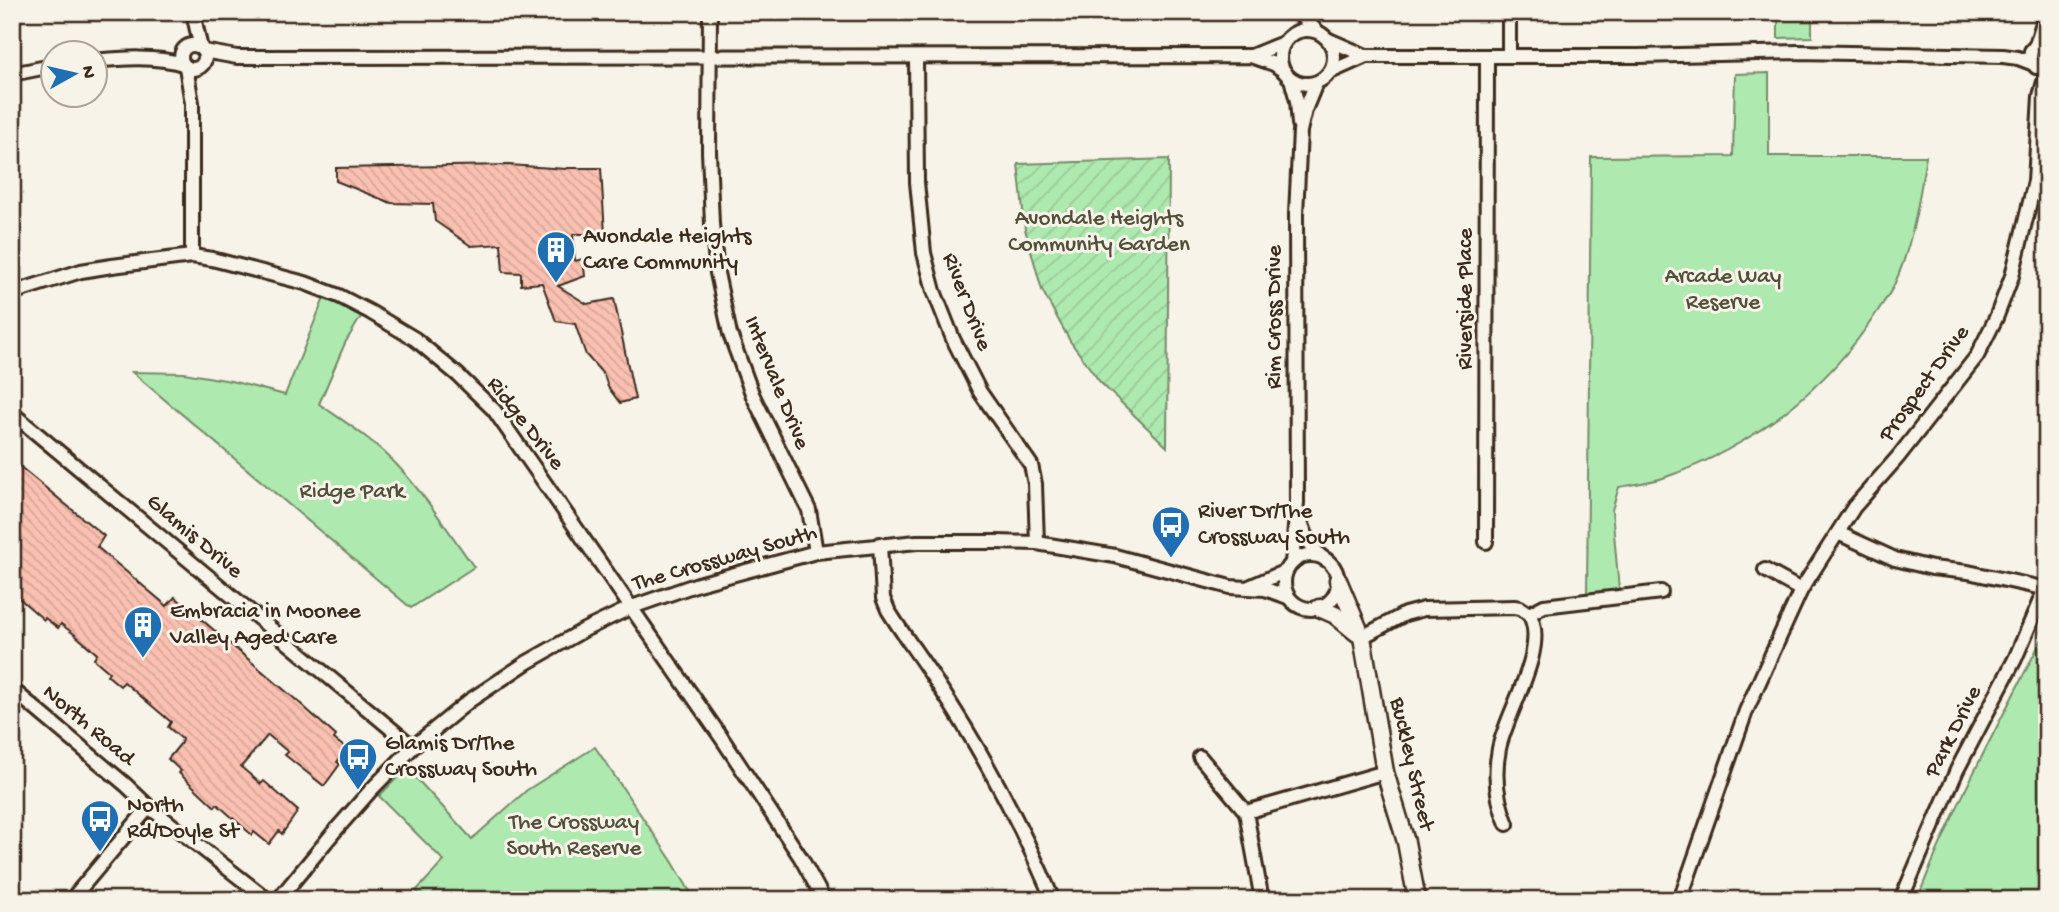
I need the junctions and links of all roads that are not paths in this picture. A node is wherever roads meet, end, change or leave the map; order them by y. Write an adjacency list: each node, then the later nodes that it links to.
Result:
1 (193, 12): 12 (street); 13 (street)
2 (710, 12): 22 (street, Intervale Drive)
3 (1290, 12): 9 (street)
4 (1297, 12): 8 (street)
5 (1509, 12): 17 (street)
6 (2046, 13): 7 (street); 11 (street)
7 (2047, 19)
8 (1317, 31): 9 (street); 10 (street)
9 (1286, 40): 14 (street); 30 (street)
10 (1329, 40): 15 (street); 28 (street)
11 (2039, 45): 18 (street); 26 (street, Prospect Drive)
12 (184, 49): 13 (street); 21 (street); 24 (street)
13 (202, 50): 19 (street); 25 (street)
14 (1251, 56): 20 (street); 30 (street)
15 (1366, 56): 16 (street); 28 (street)
16 (1487, 56): 17 (street); 39 (street, Riverside Place)
17 (1509, 56): 18 (street)
18 (2003, 56): 26 (street)
19 (237, 57): 22 (street); 25 (street)
20 (916, 57): 22 (street); 40 (street, River Drive)
21 (148, 58): 23 (street); 24 (street)
22 (709, 58): 42 (street, Intervale Drive)
23 (108, 60)
24 (184, 66): 25 (street); 32 (street)
25 (200, 67): 32 (street)
26 (2041, 67): 38 (street, Prospect Drive)
27 (38, 69): 29 (street)
28 (1330, 72): 31 (street)
29 (12, 74)
30 (1288, 76): 31 (street); 33 (street, Rim Cross Drive)
31 (1316, 83): 33 (street, Rim Cross Drive)
32 (192, 103): 34 (street)
33 (1300, 131): 37 (street, Rim Cross Drive)
34 (192, 256): 35 (street, Ridge Drive); 52 (street, Ridge Drive)
35 (12, 293)
36 (12, 413): 57 (street, Glamis Drive)
37 (1297, 503): 43 (street, Rim Cross Drive); 44 (street, Rim Cross Drive)
38 (1838, 533): 47 (street); 49 (street, Prospect Drive)
39 (1486, 542)
40 (1037, 543): 41 (street, The Crossway South); 48 (street, The Crossway South)
41 (880, 544): 42 (street, The Crossway South); 67 (street)
42 (816, 552): 52 (street, The Crossway South)
43 (1323, 558): 44 (street); 46 (street)
44 (1289, 567): 48 (street); 51 (street)
45 (1765, 570): 49 (street)
46 (1338, 580): 53 (street); 55 (street, Buckley Street)
47 (2046, 587): 71 (street, Park Drive)
48 (1245, 589): 51 (street, The Crossway South)
49 (1801, 590): 70 (street, Prospect Drive)
50 (1661, 592): 54 (street)
51 (1288, 597): 53 (street)
52 (632, 607): 57 (street, The Crossway South); 66 (street, Ridge Drive)
53 (1319, 608): 55 (street)
54 (1528, 614): 55 (street); 62 (street)
55 (1362, 637): 59 (street, Buckley Street)
56 (12, 689): 60 (street, North Road)
57 (413, 747): 65 (street, The Crossway South)
58 (1200, 757): 61 (street)
59 (1385, 772): 61 (street); 69 (street, Buckley Street)
60 (149, 807): 63 (street); 64 (street, North Road)
61 (1246, 812): 68 (street)
62 (1507, 824)
63 (71, 900)
64 (268, 900)
65 (278, 900)
66 (824, 900)
67 (1053, 900)
68 (1262, 900)
69 (1417, 900)
70 (1680, 900)
71 (1901, 900)

